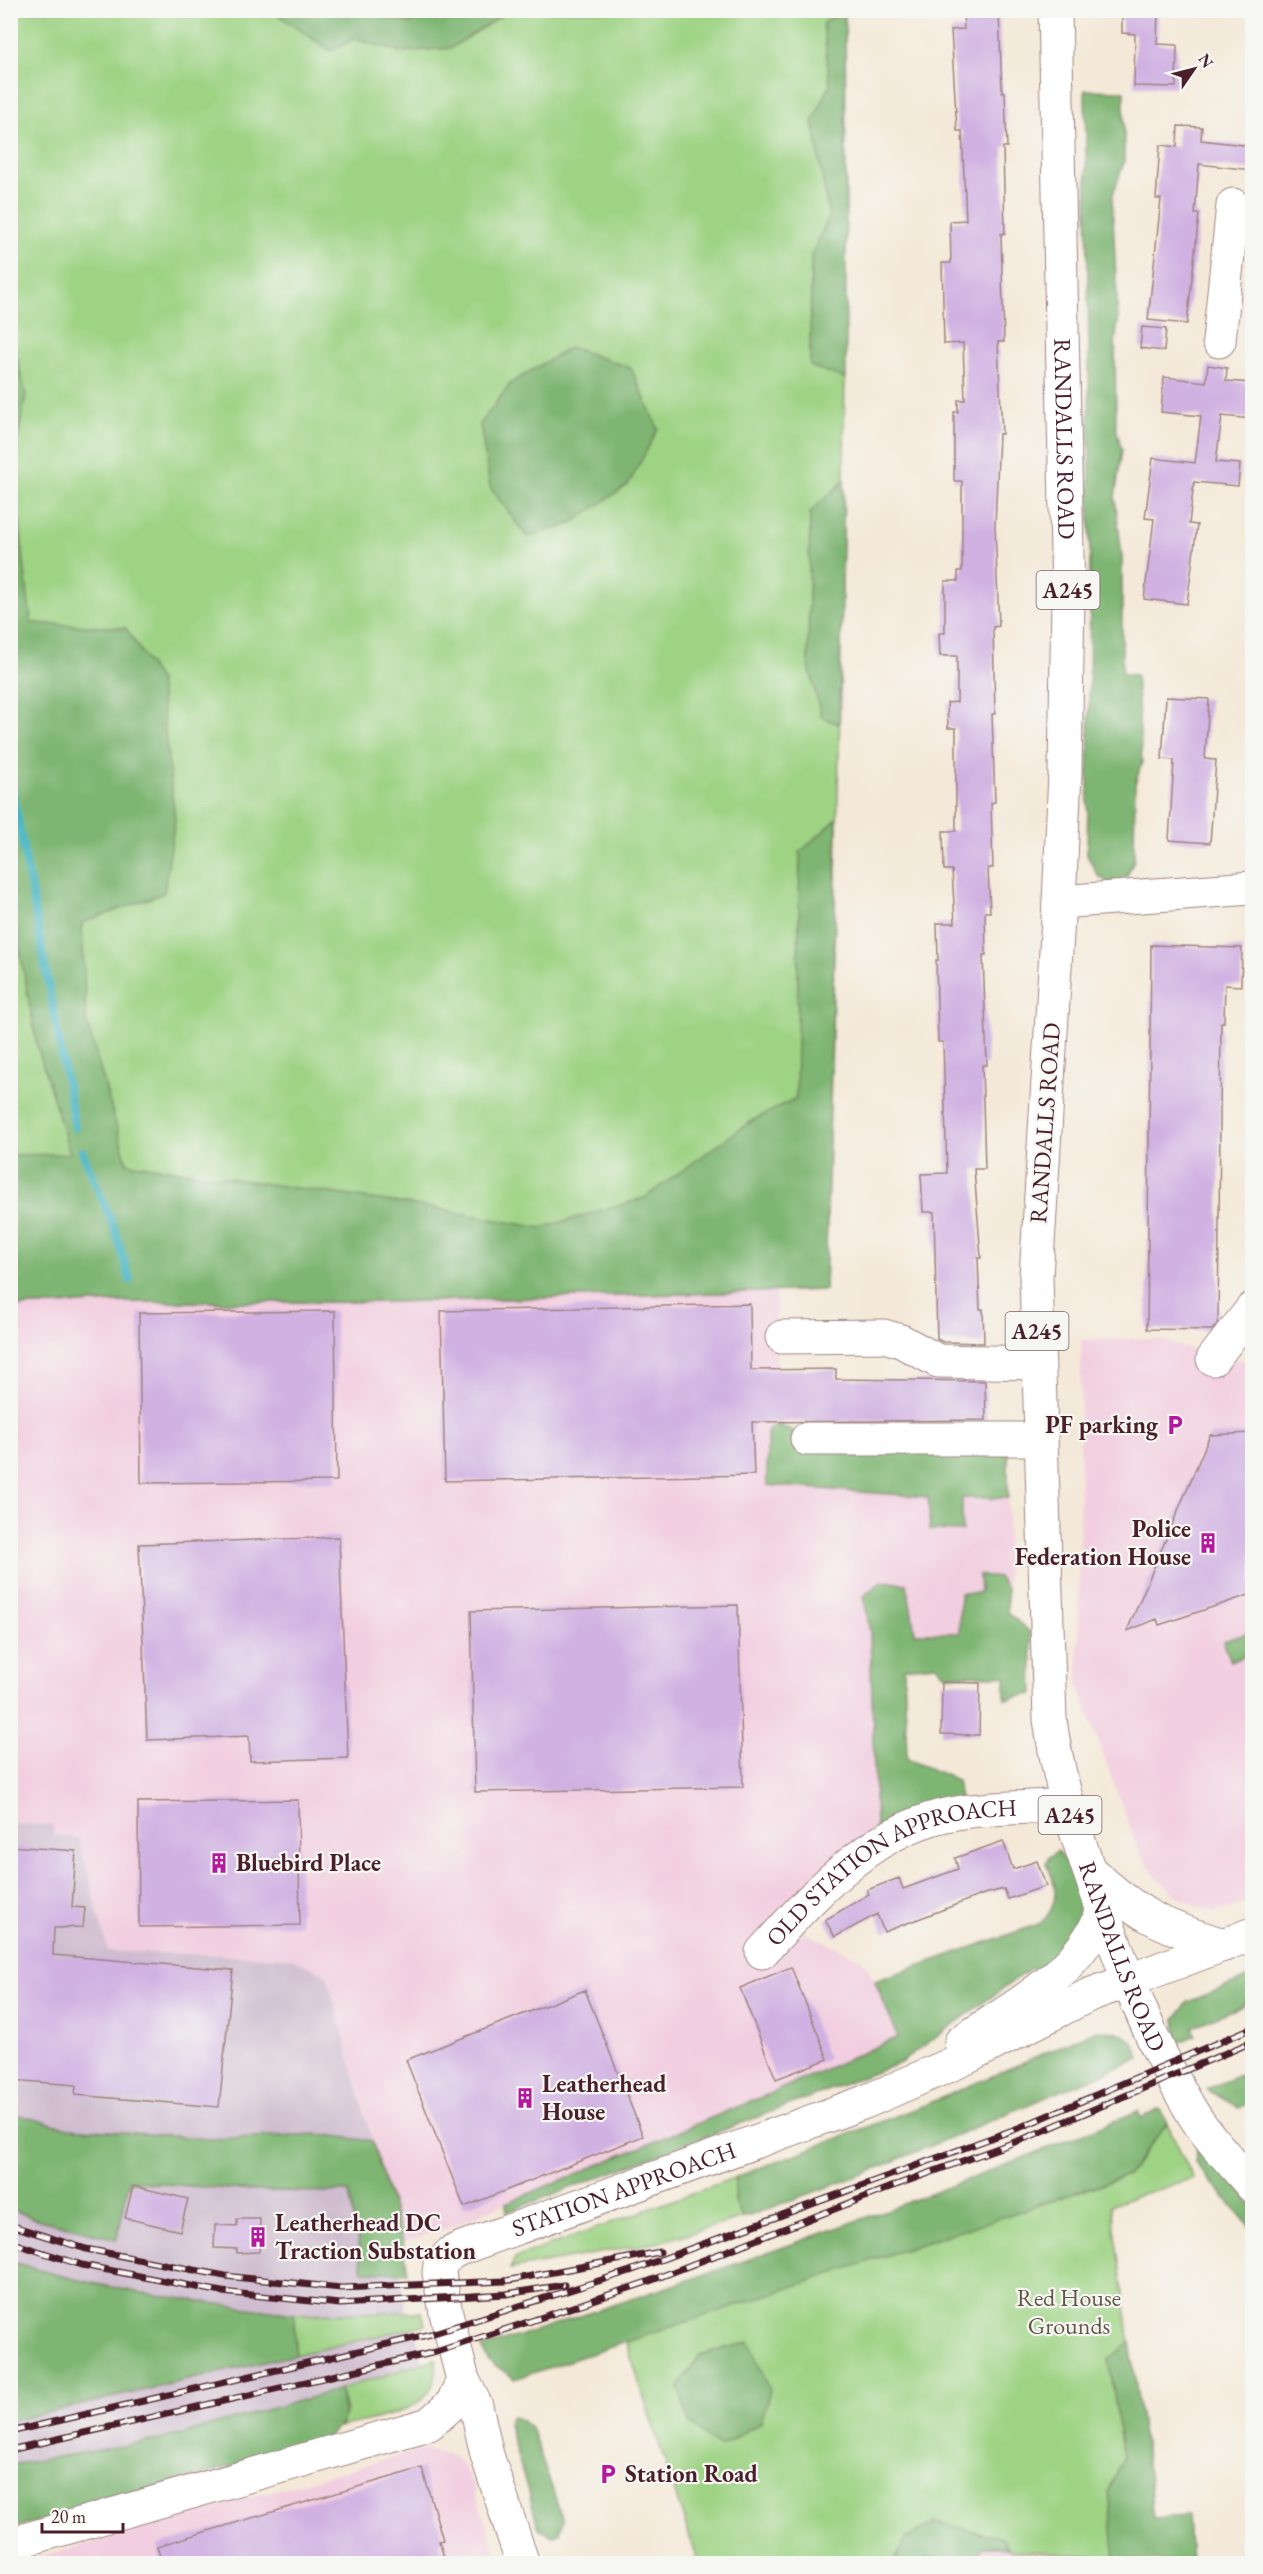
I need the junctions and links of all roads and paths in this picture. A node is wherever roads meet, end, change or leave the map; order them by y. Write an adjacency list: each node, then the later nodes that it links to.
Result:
1 (1054, 10): 6 (main road, RANDALLS ROAD / A245)
2 (1233, 206): 3 (main road)
3 (1241, 248): 4 (main road)
4 (1219, 341)
5 (1252, 888): 6 (main road)
6 (1059, 902): 10 (main road, RANDALLS ROAD / A245)
7 (1252, 1310): 9 (main road)
8 (782, 1337): 10 (main road)
9 (1213, 1359)
10 (1038, 1364): 11 (main road, RANDALLS ROAD / A245)
11 (1040, 1439): 12 (main road); 13 (main road, RANDALLS ROAD / A245)
12 (807, 1440)
13 (1067, 1805): 14 (main road, RANDALLS ROAD / A245); 17 (main road, OLD STATION APPROACH)
14 (1089, 1870): 15 (main road, RANDALLS ROAD / A245); 16 (main road)
15 (1103, 1911): 18 (main road, RANDALLS ROAD / A245); 19 (main road, STATION APPROACH)
16 (1238, 1940): 18 (main road, STATION APPROACH)
17 (762, 1952)
18 (1128, 1981): 19 (main road, STATION APPROACH); 20 (main road, RANDALLS ROAD / A245)
19 (922, 2078): 21 (main road, STATION APPROACH)
20 (1252, 2186)
21 (463, 2380): 22 (main road); 23 (main road)
22 (429, 2424): 23 (main road); 24 (main road)
23 (487, 2455): 25 (main road)
24 (10, 2544)
25 (523, 2564)

